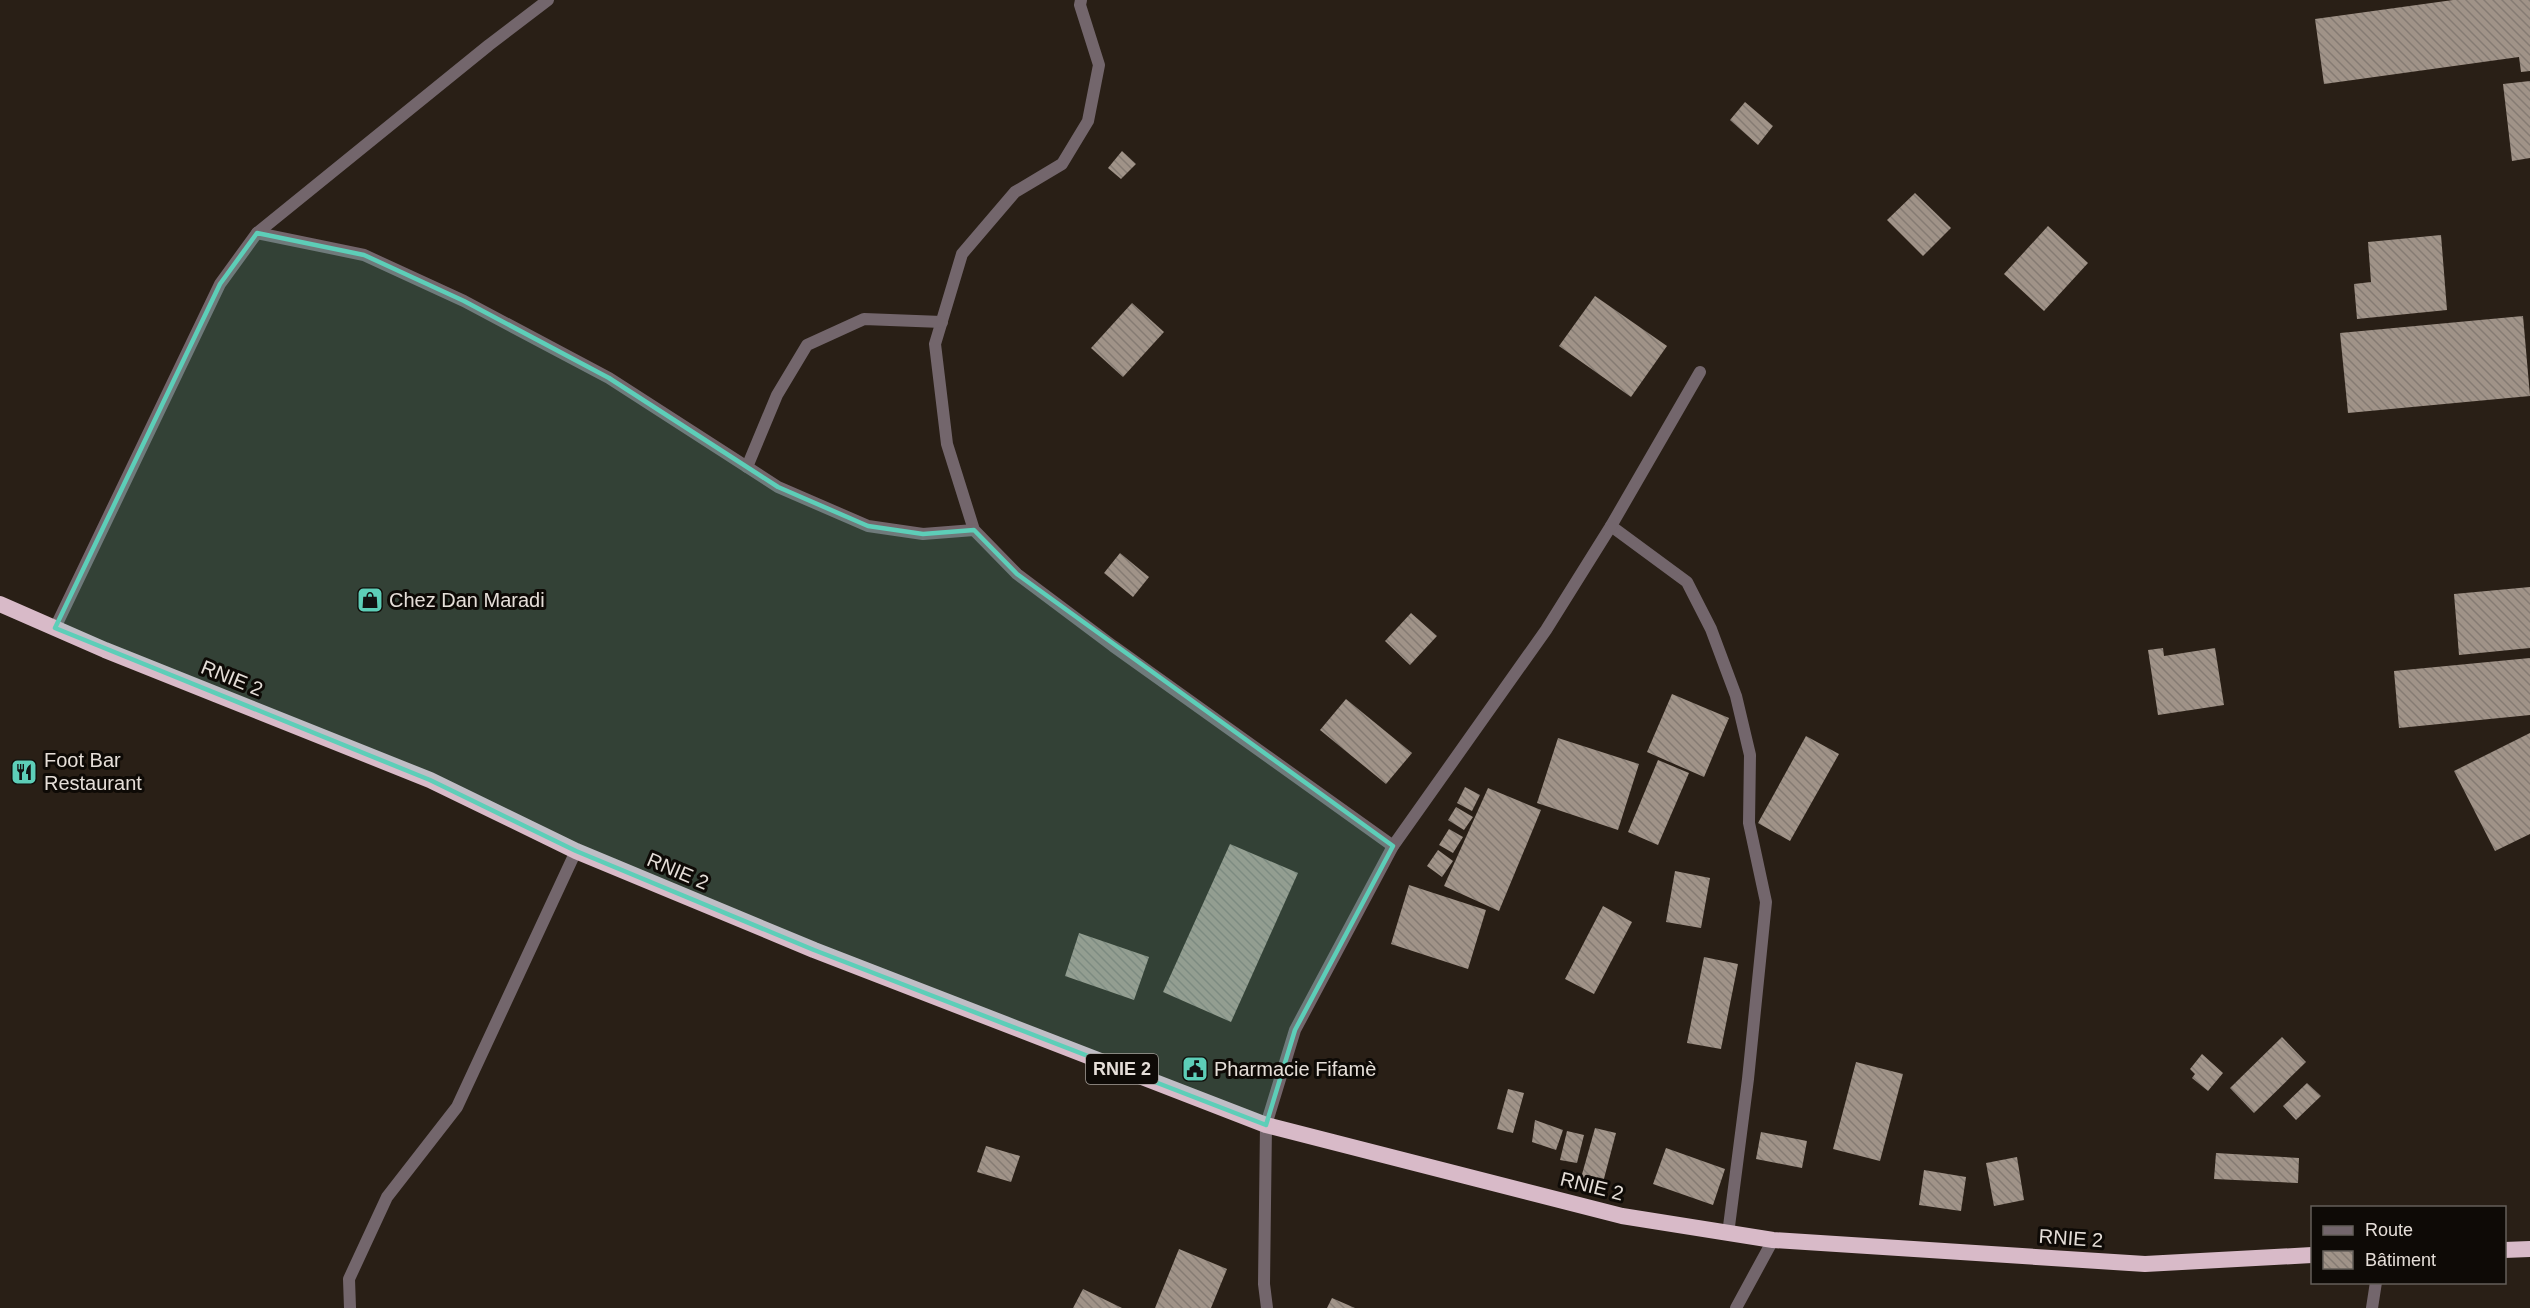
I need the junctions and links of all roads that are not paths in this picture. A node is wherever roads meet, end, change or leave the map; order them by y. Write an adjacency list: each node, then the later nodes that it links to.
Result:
1 (548, 0): 3 (street)
2 (1081, 0): 4 (street)
3 (257, 233): 6 (street); 10 (street)
4 (942, 322): 6 (street); 8 (street)
5 (1700, 372): 7 (street)
6 (747, 467): 8 (street)
7 (1611, 526): 11 (street); 14 (street)
8 (974, 530): 11 (street)
9 (0, 604): 10 (highway, RNIE 2 / RNIE 2)
10 (55, 628): 12 (highway, RNIE 2 / RNIE 2)
11 (1393, 846): 13 (street)
12 (576, 851): 13 (highway, RNIE 2 / RNIE 2); 20 (street)
13 (1266, 1125): 14 (highway, RNIE 2 / RNIE 2); 21 (street)
14 (1728, 1234): 15 (highway, RNIE 2 / RNIE 2)
15 (1773, 1240): 18 (highway, RNIE 2 / RNIE 2); 22 (street)
16 (2530, 1249): 17 (highway)
17 (2506, 1250)
18 (2311, 1255)
19 (2376, 1284): 23 (street)
20 (350, 1308)
21 (1267, 1308)
22 (1736, 1308)
23 (2372, 1308)

